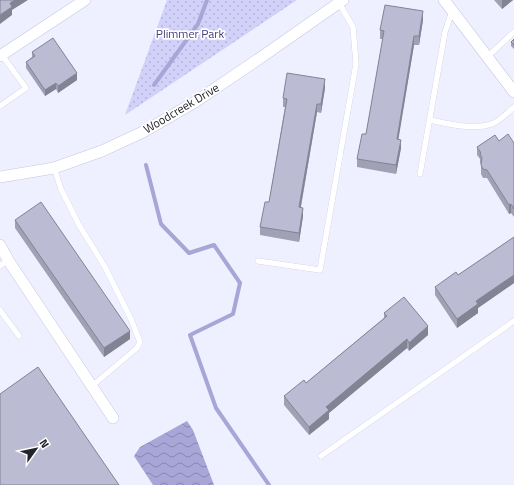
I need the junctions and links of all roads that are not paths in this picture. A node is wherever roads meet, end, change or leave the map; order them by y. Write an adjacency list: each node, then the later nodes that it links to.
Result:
1 (85, 0): 6 (street)
2 (444, 0): 4 (street)
3 (341, 2): 12 (street, Woodcreek Drive); 16 (lane)
4 (452, 11): 7 (street); 11 (lane)
5 (514, 32): 7 (lane)
6 (1, 55): 9 (lane)
7 (488, 57): 8 (street)
8 (514, 92)
9 (0, 106)
10 (514, 107): 11 (lane)
11 (430, 120): 13 (lane)
12 (54, 168): 14 (street, Woodcreek Drive); 21 (lane)
13 (420, 174)
14 (0, 177)
15 (0, 245): 17 (street)
16 (258, 261)
17 (4, 263): 21 (street)
18 (0, 310): 20 (lane)
19 (514, 321): 23 (lane)
20 (19, 336)
21 (92, 386): 22 (street)
22 (113, 418)
23 (322, 456)

